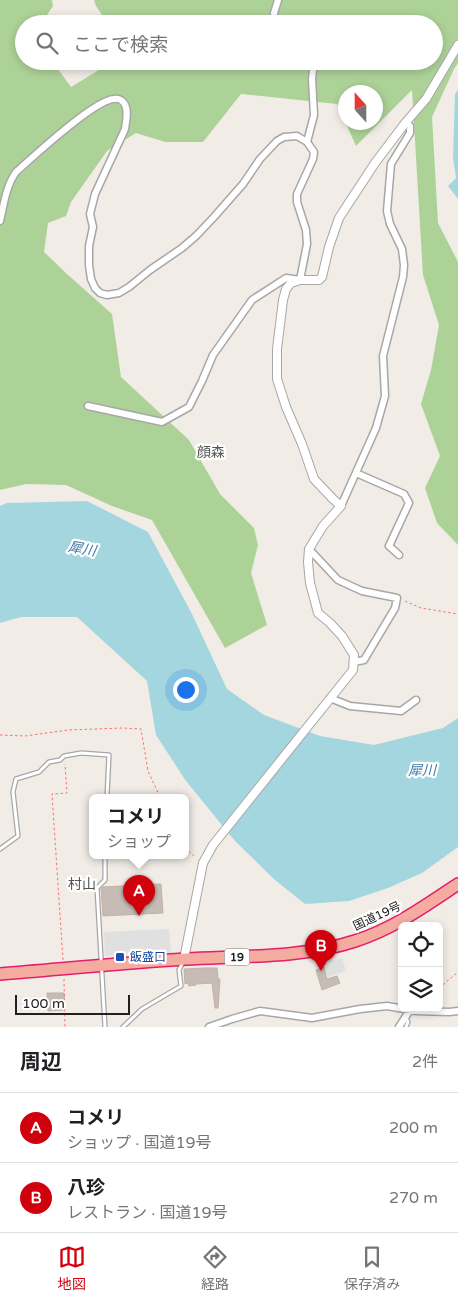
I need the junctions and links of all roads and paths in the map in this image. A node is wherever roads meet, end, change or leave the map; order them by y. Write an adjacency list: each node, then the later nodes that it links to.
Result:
1 (278, 0): 2 (street)
2 (274, 15)
3 (458, 45): 5 (street)
4 (313, 70): 6 (street)
5 (406, 122): 8 (street); 10 (street)
6 (307, 142): 7 (street); 8 (street)
7 (0, 221)
8 (300, 280): 9 (street); 11 (street)
9 (88, 406)
10 (356, 473): 11 (street); 13 (street)
11 (341, 506): 12 (street)
12 (309, 549): 14 (street); 16 (street)
13 (399, 555)
14 (397, 598): 15 (path); 16 (street)
15 (458, 614)
16 (354, 662): 17 (street)
17 (330, 698): 18 (street); 28 (street)
18 (416, 700)
19 (0, 735): 22 (path)
20 (64, 756): 21 (lane); 23 (lane); 30 (path)
21 (107, 794)
22 (159, 794)
23 (0, 849)
24 (189, 852): 25 (path)
25 (194, 856)
26 (105, 859): 29 (lane)
27 (458, 884): 28 (highway, 国道19号 / 19)
28 (184, 960): 29 (highway, 国道19号 / 19); 41 (lane)
29 (101, 966): 30 (highway, 国道19号 / 19); 40 (lane)
30 (64, 968): 32 (highway, 国道19号 / 19); 39 (path)
31 (458, 972): 33 (path)
32 (0, 974)
33 (443, 985)
34 (398, 1008): 42 (street)
35 (458, 1011): 37 (street)
36 (409, 1012): 38 (street)
37 (443, 1012)
38 (406, 1017): 43 (street); 44 (lane)
39 (65, 1027)
40 (105, 1027)
41 (123, 1027)
42 (209, 1027)
43 (400, 1027)
44 (406, 1027)

